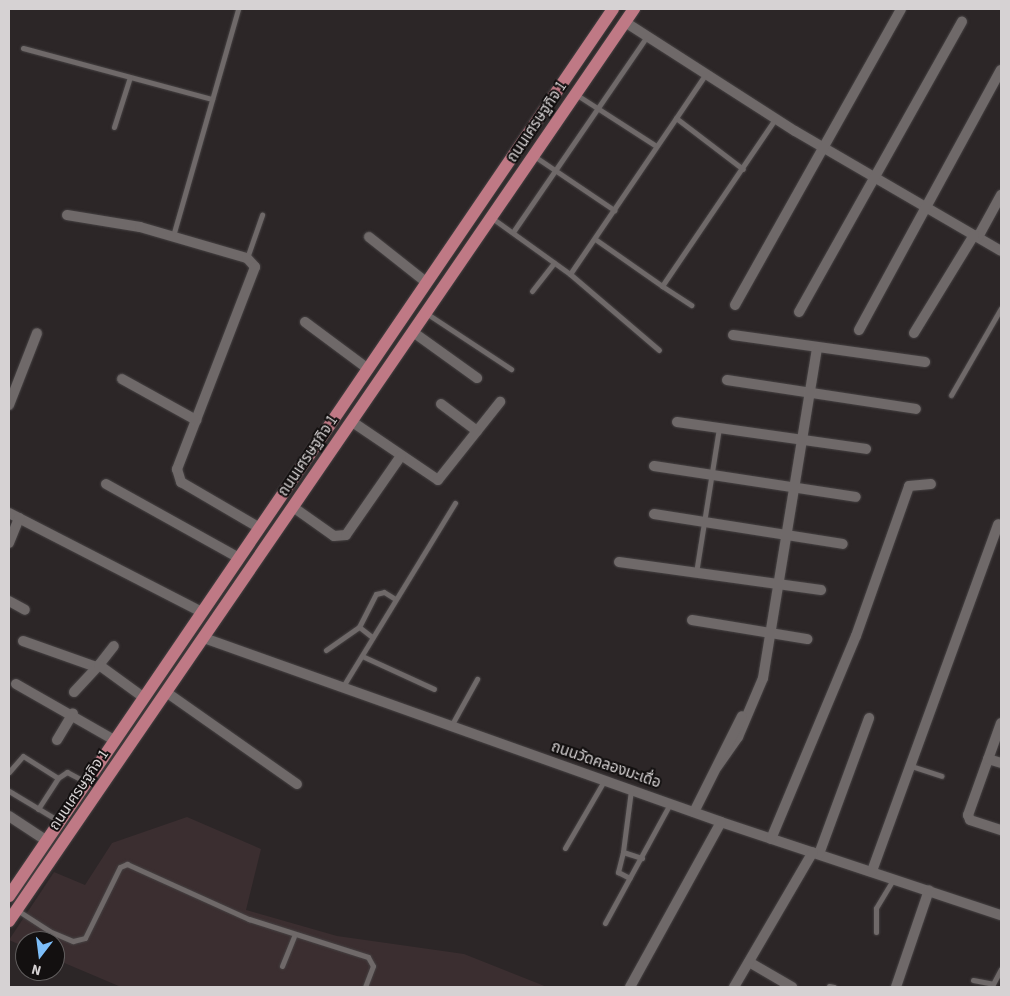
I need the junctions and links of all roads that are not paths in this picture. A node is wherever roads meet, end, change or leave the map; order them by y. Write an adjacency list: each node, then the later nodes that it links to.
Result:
1 (238, 9): 13 (lane)
2 (613, 9): 39 (main road, ถนนเศรษฐกิจ 1)
3 (634, 9): 5 (main road, ถนนเศรษฐกิจ 1)
4 (901, 9): 19 (street)
5 (625, 22): 7 (street); 12 (main road, ถนนเศรษฐกิจ 1)
6 (962, 22): 23 (street)
7 (647, 36): 9 (street); 14 (lane)
8 (23, 48): 11 (lane)
9 (705, 75): 15 (lane); 16 (street)
10 (1000, 76): 25 (street)
11 (130, 77): 13 (lane); 17 (lane)
12 (576, 94): 14 (lane); 20 (main road, ถนนเศรษฐกิจ 1)
13 (212, 99): 31 (lane)
14 (598, 110): 18 (lane); 22 (lane)
15 (676, 118): 18 (lane); 21 (lane)
16 (776, 119): 19 (street); 21 (lane)
17 (114, 127)
18 (656, 146): 26 (lane)
19 (824, 149): 23 (street); 43 (street)
20 (534, 156): 22 (lane); 29 (main road, ถนนเศรษฐกิจ 1)
21 (743, 170): 40 (lane)
22 (556, 171): 26 (lane); 30 (lane)
23 (875, 178): 25 (street); 45 (street)
24 (1001, 195): 32 (street)
25 (927, 208): 32 (street); 48 (street)
26 (614, 210): 34 (lane)
27 (262, 215): 36 (lane)
28 (67, 216): 31 (street)
29 (491, 218): 30 (lane); 46 (main road, ถนนเศรษฐกิจ 1)
30 (513, 232): 37 (lane)
31 (173, 236): 36 (street)
32 (976, 236): 35 (street); 51 (street)
33 (369, 237): 39 (street)
34 (595, 239): 38 (lane); 40 (lane)
35 (1001, 251)
36 (247, 258): 67 (street)
37 (554, 263): 38 (lane); 41 (lane)
38 (570, 274): 54 (lane)
39 (426, 282): 56 (main road, ถนนเศรษฐกิจ 1)
40 (662, 286): 42 (lane)
41 (532, 291)
42 (691, 306)
43 (735, 306)
44 (1001, 308): 62 (lane)
45 (800, 312)
46 (426, 313): 49 (main road, ถนนเศรษฐกิจ 1); 57 (lane)
47 (305, 322): 56 (street)
48 (859, 330)
49 (413, 332): 58 (street); 68 (main road, ถนนเศรษฐกิจ 1)
50 (37, 333): 65 (street)
51 (914, 333)
52 (733, 336): 53 (street)
53 (817, 349): 55 (street); 61 (street)
54 (659, 350)
55 (925, 362)
56 (367, 368): 88 (main road, ถนนเศรษฐกิจ 1)
57 (511, 369)
58 (477, 378)
59 (122, 379): 67 (street)
60 (727, 380): 61 (street)
61 (809, 392): 66 (street); 72 (street)
62 (951, 395)
63 (500, 402): 71 (street)
64 (441, 404): 71 (street)
65 (9, 405)
66 (916, 409)
67 (196, 420): 88 (street)
68 (352, 421): 74 (street); 82 (main road, ถนนเศรษฐกิจ 1)
69 (677, 422): 70 (street)
70 (719, 428): 72 (street); 76 (lane)
71 (477, 431): 74 (street)
72 (802, 439): 73 (street); 79 (street)
73 (866, 449)
74 (401, 456): 82 (street)
75 (654, 466): 76 (street)
76 (713, 476): 79 (street); 86 (lane)
77 (106, 484): 92 (street)
78 (931, 484): 143 (street)
79 (795, 488): 80 (street); 89 (street)
80 (856, 497)
81 (455, 503): 97 (lane)
82 (293, 507): 105 (main road, ถนนเศรษฐกิจ 1)
83 (9, 513): 85 (street)
84 (654, 514): 86 (street)
85 (19, 518): 90 (street); 100 (street)
86 (705, 523): 89 (street); 94 (lane)
87 (998, 524): 127 (street)
88 (258, 527): 92 (main road, ถนนเศรษฐกิจ 1)
89 (786, 535): 91 (street); 95 (street)
90 (9, 543)
91 (843, 544)
92 (237, 556): 100 (main road, ถนนเศรษฐกิจ 1)
93 (619, 562): 94 (street)
94 (696, 574): 95 (street)
95 (778, 585): 96 (street); 103 (street)
96 (821, 590)
97 (395, 599): 102 (lane); 104 (lane)
98 (9, 601): 99 (street)
99 (25, 610)
100 (200, 612): 118 (main road, ถนนเศรษฐกิจ 1)
101 (692, 620): 103 (street)
102 (359, 627): 104 (lane); 109 (lane)
103 (770, 633): 106 (street); 138 (street)
104 (372, 637): 110 (lane)
105 (204, 638): 114 (street, ถนนวัดคลองมะเดื่อ); 117 (main road, ถนนเศรษฐกิจ 1)
106 (807, 639)
107 (23, 641): 111 (street)
108 (114, 646): 111 (street)
109 (326, 650)
110 (362, 656): 114 (lane); 115 (lane)
111 (97, 666): 116 (street); 118 (street)
112 (477, 679): 122 (lane)
113 (16, 684): 119 (street)
114 (342, 688): 122 (street, ถนนวัดคลองมะเดื่อ)
115 (434, 689)
116 (74, 692)
117 (166, 692): 133 (street); 154 (main road, ถนนเศรษฐกิจ 1)
118 (143, 696): 124 (main road, ถนนเศรษฐกิจ 1)
119 (73, 713): 123 (street); 124 (street)
120 (868, 718): 147 (street)
121 (1001, 723): 125 (street)
122 (451, 726): 131 (street, ถนนวัดคลองมะเดื่อ)
123 (57, 740)
124 (114, 740): 132 (main road, ถนนเศรษฐกิจ 1)
125 (988, 759): 126 (street); 142 (street)
126 (1001, 763)
127 (910, 766): 129 (lane); 149 (street)
128 (9, 772): 130 (lane)
129 (940, 776)
130 (58, 778): 132 (lane); 137 (lane)
131 (604, 781): 134 (street, ถนนวัดคลองมะเดื่อ); 145 (lane)
132 (86, 782): 140 (main road, ถนนเศรษฐกิจ 1)
133 (297, 784)
134 (631, 790): 136 (street, ถนนวัดคลองมะเดื่อ); 146 (lane)
135 (9, 791): 137 (lane)
136 (670, 804): 138 (street, ถนนวัดคลองมะเดื่อ); 148 (lane)
137 (38, 809): 140 (lane)
138 (694, 812): 141 (street, ถนนวัดคลองมะเดื่อ)
139 (9, 816): 144 (street)
140 (60, 821): 144 (main road, ถนนเศรษฐกิจ 1)
141 (721, 822): 143 (street, ถนนวัดคลองมะเดื่อ); 165 (street)
142 (1001, 830)
143 (772, 839): 147 (street, ถนนวัดคลองมะเดื่อ)
144 (47, 841): 153 (main road, ถนนเศรษฐกิจ 1)
145 (565, 848)
146 (623, 852): 148 (lane); 150 (lane)
147 (816, 853): 149 (street, ถนนวัดคลองมะเดื่อ); 160 (street)
148 (642, 858): 150 (lane)
149 (872, 871): 151 (street, ถนนวัดคลองมะเดื่อ)
150 (630, 878): 157 (lane)
151 (894, 878): 152 (street, ถนนวัดคลองมะเดื่อ); 158 (lane)
152 (929, 890): 155 (street, ถนนวัดคลองมะเดื่อ); 168 (street)
153 (9, 896)
154 (17, 909): 156 (main road, ถนนเศรษฐกิจ 1); 159 (lane)
155 (1001, 915)
156 (9, 921)
157 (605, 923)
158 (876, 932)
159 (294, 936): 161 (lane); 164 (lane)
160 (749, 962): 166 (street); 167 (street)
161 (282, 966)
162 (1001, 969): 163 (lane)
163 (973, 980)
164 (365, 987)
165 (630, 987)
166 (734, 987)
167 (792, 987)
168 (896, 987)

